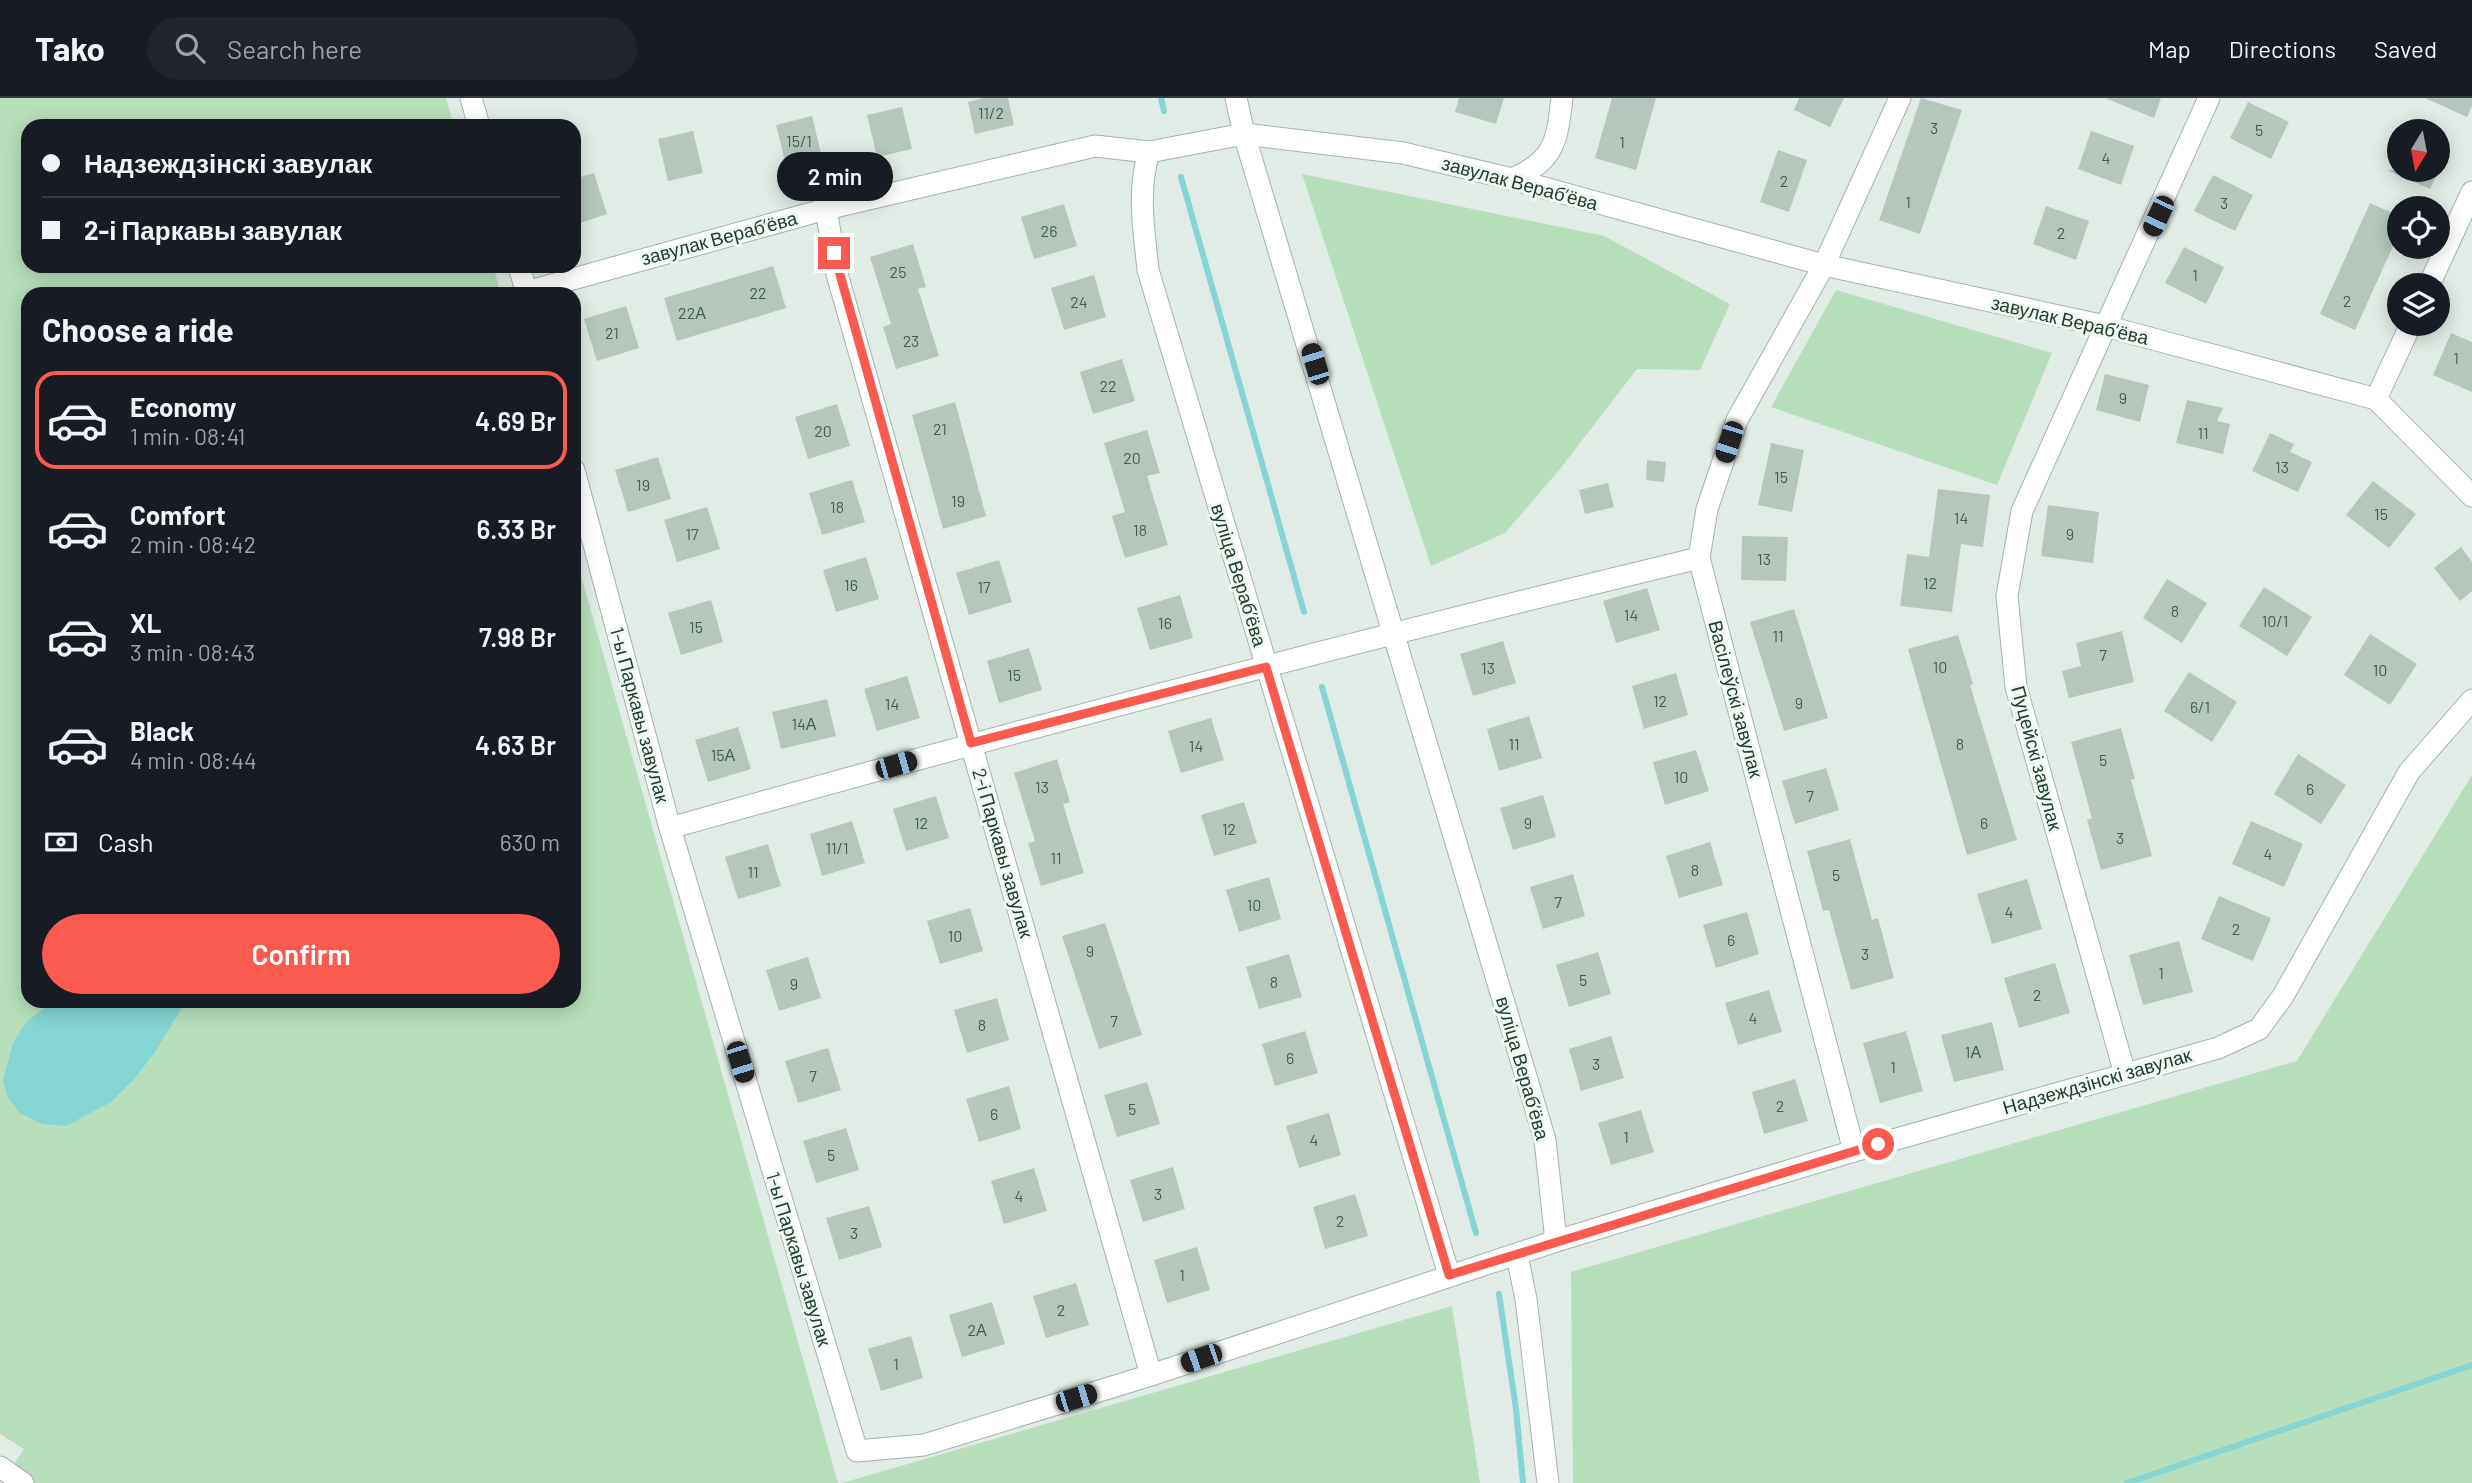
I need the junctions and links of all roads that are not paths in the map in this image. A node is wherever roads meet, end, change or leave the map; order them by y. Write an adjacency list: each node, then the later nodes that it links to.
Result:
1 (471, 98): 6 (street)
2 (1236, 98): 7 (street, вуліца Верабʼёва)
3 (1562, 98): 9 (street)
4 (1899, 98): 12 (street, Васілеўскі завулак)
5 (2209, 98): 15 (street, Пуцейскі завулак)
6 (477, 119)
7 (1244, 134): 8 (street, завулак Верабʼёва); 9 (street, завулак Верабʼёва); 21 (street, вуліца Верабʼёва)
8 (1149, 152): 11 (street, завулак Верабʼёва); 22 (street, вуліца Верабʼёва)
9 (1512, 179): 12 (street, завулак Верабʼёва)
10 (2472, 192): 13 (street)
11 (826, 209): 14 (street, завулак Верабʼёва); 24 (street, 2-і Паркавы завулак)
12 (1824, 265): 15 (street, завулак Верабʼёва); 20 (street, Васілеўскі завулак)
13 (2435, 273)
14 (547, 287)
15 (2105, 326): 17 (street, завулак Верабʼёва); 26 (street, Пуцейскі завулак)
16 (2405, 336): 17 (street)
17 (2376, 399): 19 (street)
18 (581, 496): 25 (street, 1-ы Паркавы завулак)
19 (2472, 496)
20 (1699, 558): 21 (street); 27 (street, Васілеўскі завулак)
21 (1395, 631): 22 (street); 28 (street, вуліца Верабʼёва)
22 (1266, 667): 24 (street); 30 (street, вуліца Верабʼёва)
23 (2472, 700): 26 (street, Надзеждзінскі завулак)
24 (971, 743): 25 (street); 31 (street, 2-і Паркавы завулак)
25 (670, 828): 31 (street, 1-ы Паркавы завулак)
26 (2124, 1074): 27 (street, Надзеждзінскі завулак)
27 (1854, 1151): 28 (street, Надзеждзінскі завулак)
28 (1556, 1241): 29 (street, Надзеждзінскі завулак)
29 (1517, 1256): 30 (street, 1-ы Паркавы завулак); 34 (street)
30 (1449, 1275): 31 (street, 1-ы Паркавы завулак)
31 (1152, 1375)
32 (0, 1467): 33 (street)
33 (23, 1483)
34 (1548, 1483)

